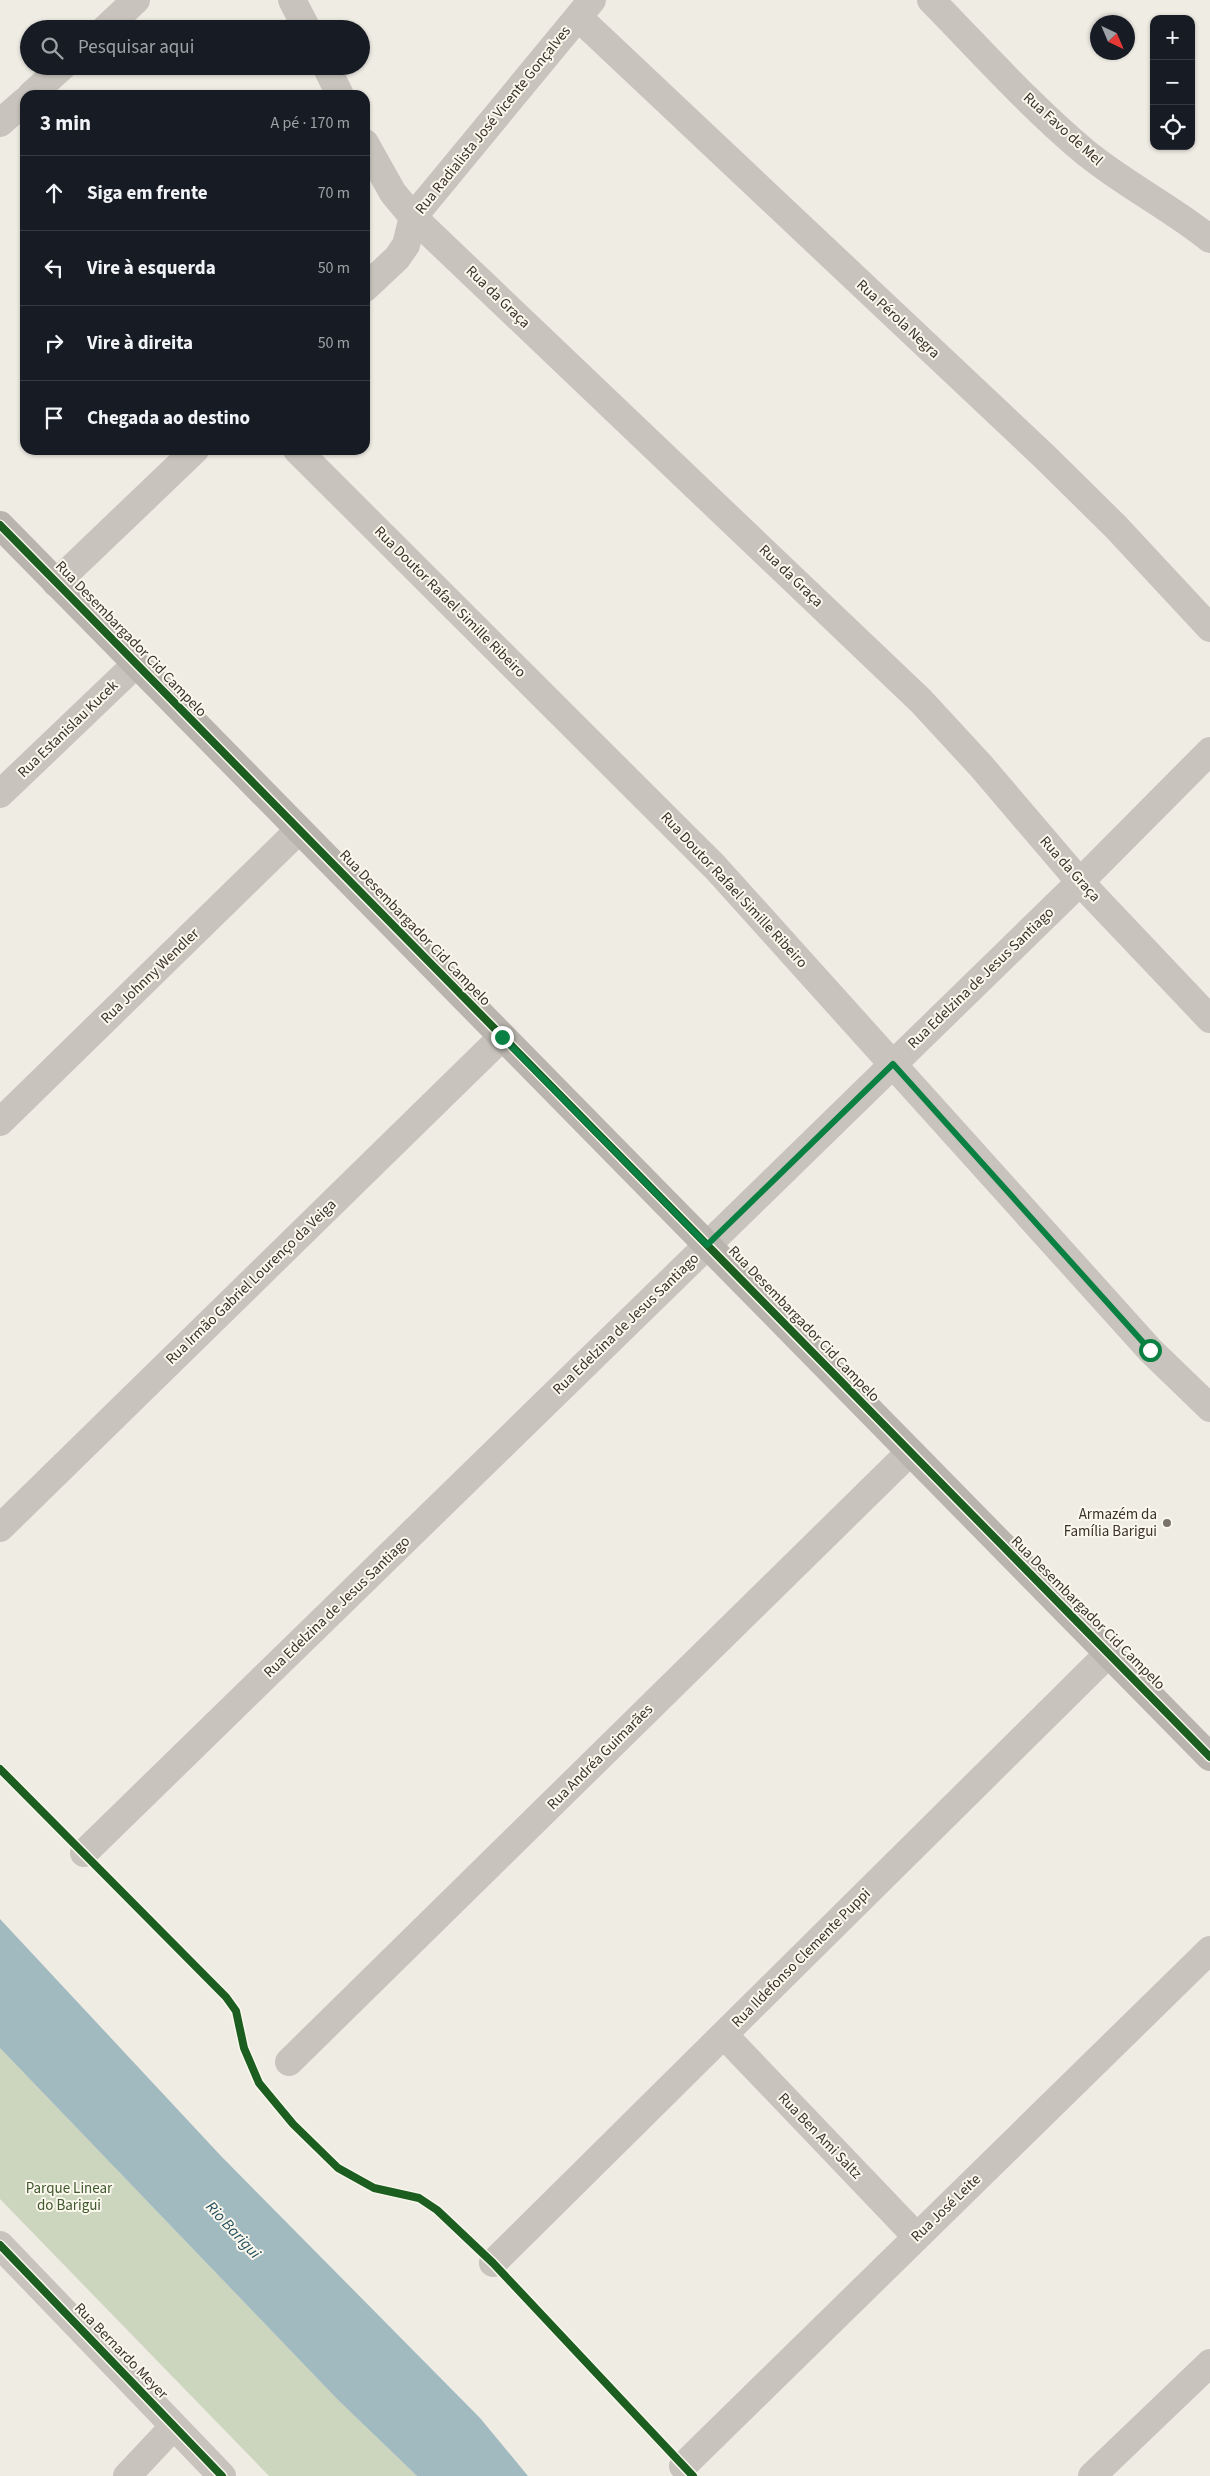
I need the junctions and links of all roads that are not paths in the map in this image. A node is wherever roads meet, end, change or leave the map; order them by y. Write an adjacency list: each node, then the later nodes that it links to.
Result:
1 (136, 0): 5 (street)
2 (292, 0): 6 (street)
3 (931, 0): 13 (street, Rua Favo de Mel)
4 (585, 9): 12 (street, Rua Radialista José Vicente Gonçalves); 19 (street, Rua Pérola Negra)
5 (115, 20)
6 (302, 20)
7 (54, 75): 9 (street)
8 (330, 75): 10 (street)
9 (39, 90)
10 (338, 90)
11 (370, 152): 12 (street, Rua da Graça)
12 (413, 217): 14 (street, Rua Radialista José Vicente Gonçalves); 24 (street, Rua da Graça)
13 (1210, 239)
14 (370, 283)
15 (190, 455): 18 (street)
16 (303, 455): 27 (street, Rua Doutor Rafael Simille Ribeiro)
17 (0, 525): 18 (street, Rua Desembargador Cid Campelo)
18 (56, 583): 20 (street, Rua Desembargador Cid Campelo)
19 (1210, 628)
20 (136, 664): 22 (street, Rua Estanislau Kucek); 23 (street, Rua Desembargador Cid Campelo)
21 (1210, 751): 24 (street, Rua Edelzina de Jesus Santiago)
22 (0, 794)
23 (299, 830): 26 (street, Rua Desembargador Cid Campelo); 28 (street, Rua Johnny Wendler)
24 (1080, 882): 25 (street, Rua da Graça); 27 (street, Rua Edelzina de Jesus Santiago)
25 (1210, 1019)
26 (502, 1037): 29 (street, Rua Desembargador Cid Campelo); 32 (street, Rua Irmão Gabriel Lourenço da Veiga)
27 (893, 1064): 29 (street, Rua Edelzina de Jesus Santiago); 30 (street, Rua Doutor Rafael Simille Ribeiro)
28 (0, 1122)
29 (707, 1245): 31 (street, Rua Desembargador Cid Campelo); 35 (street, Rua Edelzina de Jesus Santiago)
30 (1210, 1408)
31 (910, 1452): 33 (street, Rua Desembargador Cid Campelo); 38 (street, Rua Andréa Guimarães)
32 (0, 1528)
33 (1108, 1654): 34 (street, Rua Desembargador Cid Campelo); 37 (street, Rua Ildefonso Clemente Puppi)
34 (1210, 1757)
35 (84, 1854)
36 (1210, 1950): 39 (street, Rua José Leite)
37 (724, 2035): 39 (street, Rua Ben Ami Saltz); 41 (street, Rua Ildefonso Clemente Puppi)
38 (289, 2062)
39 (917, 2237): 44 (street, Rua José Leite)
40 (0, 2245): 43 (street, Rua Bernardo Meyer)
41 (494, 2263)
42 (1210, 2363): 47 (street)
43 (174, 2426): 45 (street); 46 (street, Rua Bernardo Meyer)
44 (683, 2466)
45 (127, 2476)
46 (222, 2476)
47 (1092, 2476)

